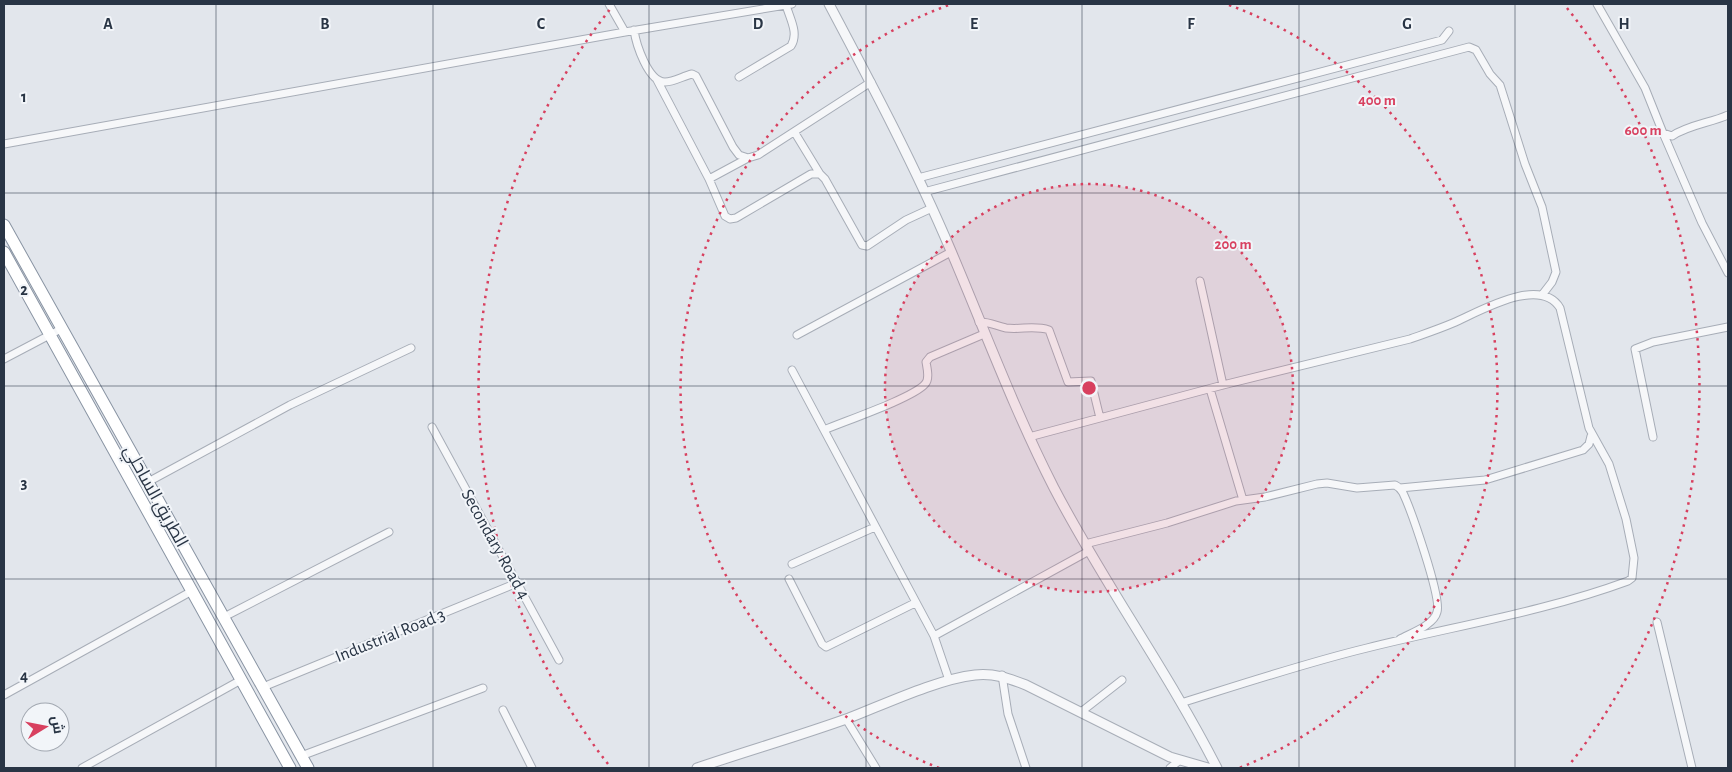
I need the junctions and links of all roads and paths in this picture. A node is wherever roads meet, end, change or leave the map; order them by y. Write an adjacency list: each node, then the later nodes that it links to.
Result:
1 (609, 4): 7 (street)
2 (789, 4): 5 (street); 8 (street)
3 (828, 4): 10 (street)
4 (1597, 4): 13 (street)
5 (634, 30): 7 (street); 9 (street)
6 (1450, 31): 17 (street)
7 (625, 32): 14 (street)
8 (739, 77)
9 (657, 80): 15 (street); 18 (street)
10 (871, 82): 12 (street); 17 (street)
11 (1728, 115): 13 (street)
12 (795, 133): 15 (street); 16 (street)
13 (1663, 133): 24 (street)
14 (4, 144)
15 (748, 158): 18 (street)
16 (820, 174): 18 (street); 20 (street)
17 (918, 178): 19 (street)
18 (709, 179)
19 (924, 192): 20 (street); 26 (street)
20 (932, 208): 23 (street)
21 (4, 224): 29 (highway, الطريق الساحلي)
22 (4, 252): 30 (highway, الطريق الساحلي)
23 (951, 252): 27 (street); 32 (street)
24 (1728, 273)
25 (1200, 281): 36 (street)
26 (1542, 295): 36 (street); 41 (street)
27 (979, 322): 31 (street); 38 (street)
28 (1728, 327): 43 (street)
29 (62, 328): 30 (street); 44 (highway, الطريق الساحلي)
30 (50, 334): 34 (street); 53 (highway, الطريق الساحلي)
31 (984, 334): 40 (street); 42 (street)
32 (797, 335)
33 (411, 348): 44 (street)
34 (4, 359)
35 (792, 370): 40 (street)
36 (1223, 385): 37 (street)
37 (1210, 388): 38 (street); 46 (street)
38 (1100, 418): 42 (street)
39 (432, 427): 52 (street, Secondary Road 4)
40 (824, 430): 47 (street)
41 (1591, 436): 45 (street); 58 (street)
42 (1029, 437): 49 (street)
43 (1653, 437)
44 (148, 482): 55 (highway, الطريق الساحلي)
45 (1400, 488): 46 (street); 58 (street)
46 (1243, 500): 49 (street)
47 (875, 527): 50 (street); 54 (street)
48 (390, 532): 55 (street)
49 (1087, 548): 57 (street); 67 (street)
50 (792, 564)
51 (790, 579): 54 (street)
52 (517, 583): 59 (street, Secondary Road 4); 64 (street, Industrial Road 3)
53 (192, 591): 61 (highway, الطريق الساحلي); 66 (street)
54 (915, 603): 57 (street)
55 (224, 617): 64 (highway, الطريق الساحلي)
56 (1657, 622): 82 (street)
57 (934, 636): 62 (street)
58 (1395, 642): 67 (street)
59 (559, 660)
60 (1002, 676): 62 (street); 69 (street); 79 (street)
61 (241, 680): 73 (street); 74 (highway, الطريق الساحلي)
62 (950, 680): 70 (street)
63 (1122, 680): 69 (street)
64 (263, 687): 71 (highway, الطريق الساحلي)
65 (483, 688): 71 (street)
66 (4, 695)
67 (1181, 703): 81 (street)
68 (503, 710): 76 (street)
69 (1081, 712): 72 (street)
70 (846, 719): 77 (street); 78 (street)
71 (301, 756): 75 (highway, الطريق الساحلي)
72 (1180, 760): 80 (street); 81 (street)
73 (82, 768)
74 (290, 768)
75 (308, 768)
76 (532, 768)
77 (697, 768)
78 (876, 768)
79 (1026, 768)
80 (1170, 768)
81 (1213, 768)
82 (1692, 768)

